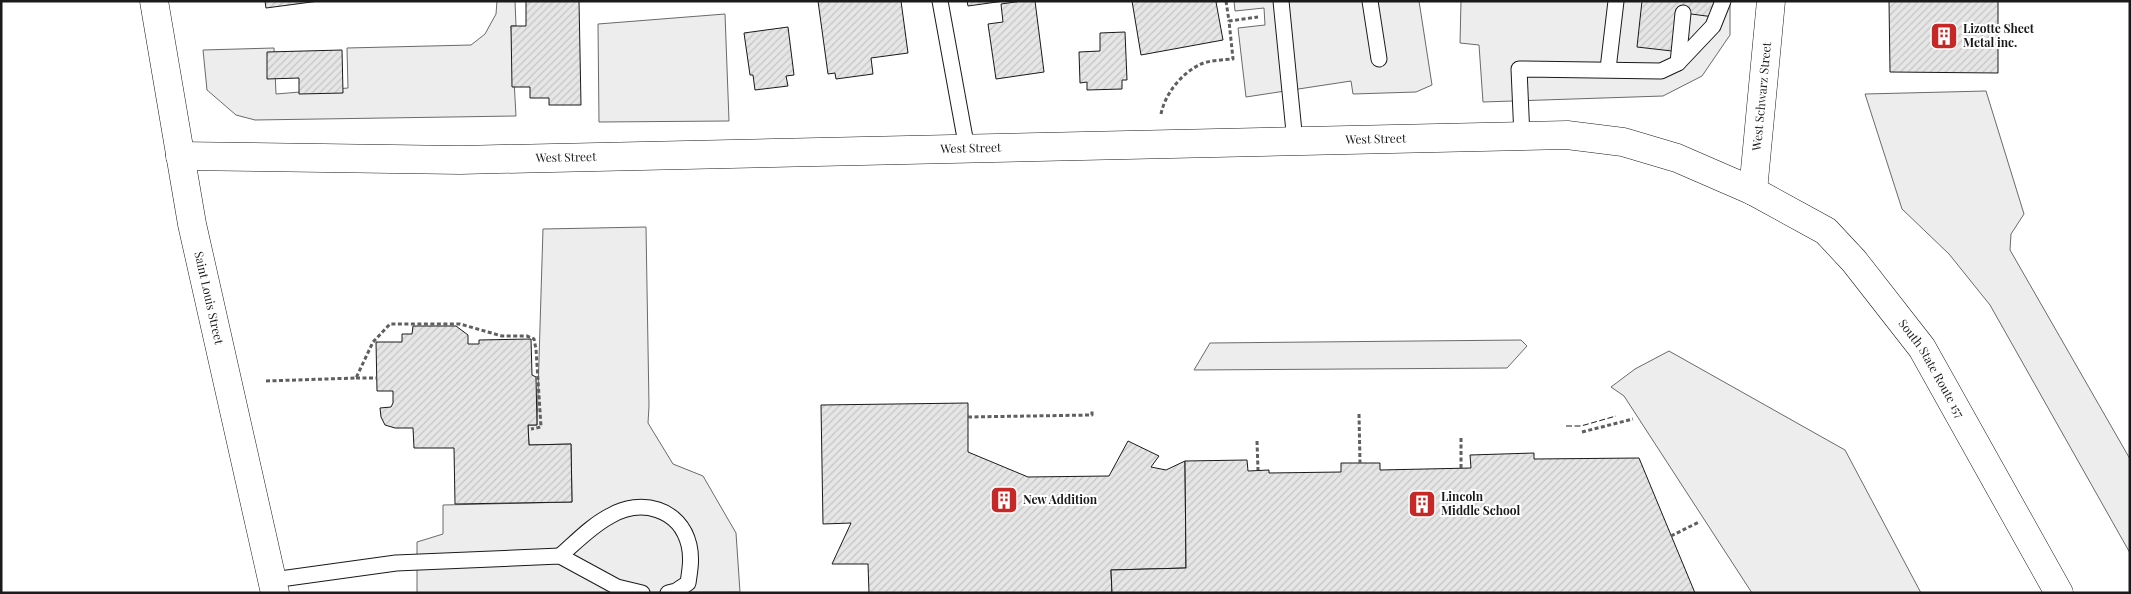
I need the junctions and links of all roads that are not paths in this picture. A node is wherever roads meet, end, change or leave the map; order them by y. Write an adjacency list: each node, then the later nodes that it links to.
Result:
1 (154, 1): 15 (main road, Saint Louis Street)
2 (940, 1): 14 (lane)
3 (1281, 1): 13 (lane)
4 (1370, 1): 9 (lane)
5 (1616, 1): 11 (lane)
6 (1723, 1): 10 (lane)
7 (1771, 1): 16 (main road, West Schwarz Street)
8 (1684, 13): 10 (lane)
9 (1379, 59)
10 (1678, 63): 11 (lane)
11 (1608, 69): 12 (lane)
12 (1522, 137): 13 (main road, West Street); 16 (main road, West Street)
13 (1296, 142): 14 (main road, West Street)
14 (967, 149): 15 (main road, West Street)
15 (180, 156): 18 (main road, Saint Louis Street)
16 (1753, 191): 21 (main road, South State Route 157)
17 (560, 556): 18 (lane); 19 (lane); 20 (lane)
18 (274, 586)
19 (642, 593)
20 (668, 593)
21 (2059, 593)

